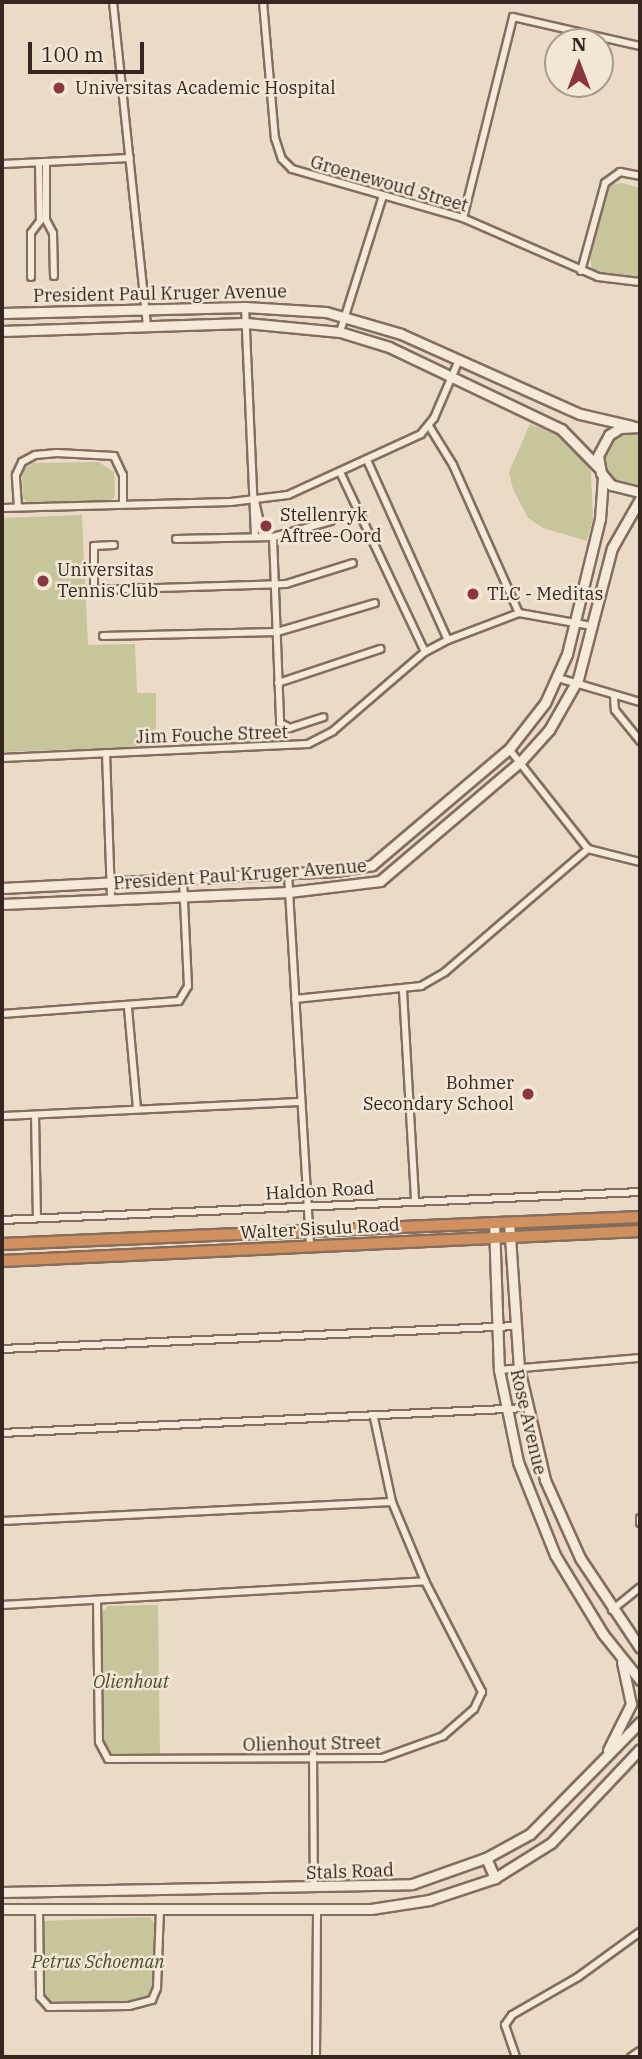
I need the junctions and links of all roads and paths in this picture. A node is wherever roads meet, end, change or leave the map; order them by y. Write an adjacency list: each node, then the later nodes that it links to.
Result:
1 (113, 2): 4 (street)
2 (263, 2): 8 (street, Groenewoud Street)
3 (640, 46): 9 (street)
4 (130, 158): 5 (street); 16 (street)
5 (42, 163): 6 (street); 13 (street); 14 (street)
6 (2, 164)
7 (640, 176): 10 (street)
8 (383, 196): 9 (street, Groenewoud Street); 19 (street)
9 (463, 218): 11 (street, Groenewoud Street)
10 (585, 256): 11 (street); 12 (street)
11 (581, 271): 12 (street, Groenewoud Street)
12 (590, 274): 15 (street, Groenewoud Street)
13 (54, 276)
14 (31, 277)
15 (640, 282)
16 (145, 307): 17 (street, President Paul Kruger Avenue); 18 (street, President Paul Kruger Avenue); 21 (street)
17 (245, 307): 19 (street, President Paul Kruger Avenue); 20 (street)
18 (2, 313)
19 (344, 315): 23 (street); 24 (street, President Paul Kruger Avenue)
20 (246, 323): 21 (street, President Paul Kruger Avenue); 23 (street, President Paul Kruger Avenue); 33 (street)
21 (147, 325): 22 (street, President Paul Kruger Avenue)
22 (2, 331)
23 (341, 332): 25 (street, President Paul Kruger Avenue)
24 (459, 360): 25 (street); 27 (street, President Paul Kruger Avenue)
25 (453, 375): 26 (street); 30 (street, President Paul Kruger Avenue)
26 (429, 426): 28 (street); 46 (street)
27 (638, 427): 30 (street)
28 (367, 460): 29 (street); 51 (street)
29 (340, 472): 33 (street); 53 (street)
30 (601, 473): 31 (street); 47 (street, President Paul Kruger Avenue)
31 (640, 492)
32 (640, 499): 48 (street, President Paul Kruger Avenue)
33 (255, 501): 34 (street); 38 (street); 39 (street)
34 (123, 502): 35 (street); 35 (street)
35 (18, 507): 36 (street)
36 (2, 508)
37 (331, 521): 40 (street)
38 (255, 537): 39 (street); 41 (street)
39 (263, 537): 40 (street)
40 (273, 537): 44 (street)
41 (176, 539)
42 (114, 545): 44 (street)
43 (353, 563): 44 (street)
44 (274, 585): 49 (street)
45 (375, 603): 49 (street)
46 (519, 613): 47 (street); 51 (street, Jim Fouche Street)
47 (575, 623): 48 (street); 54 (street, President Paul Kruger Avenue)
48 (592, 626): 56 (street, President Paul Kruger Avenue)
49 (277, 632): 50 (street); 55 (street)
50 (103, 636)
51 (449, 640): 53 (street, Jim Fouche Street)
52 (380, 649): 55 (street)
53 (425, 652): 62 (street, Jim Fouche Street)
54 (558, 677): 56 (street); 61 (street, President Paul Kruger Avenue)
55 (278, 683): 59 (street)
56 (575, 684): 57 (street); 64 (street, President Paul Kruger Avenue)
57 (614, 697): 58 (street); 60 (street)
58 (640, 702)
59 (323, 717)
60 (640, 741)
61 (509, 749): 64 (street); 67 (street, President Paul Kruger Avenue)
62 (106, 753): 63 (street, Jim Fouche Street); 69 (street)
63 (2, 758)
64 (521, 761): 65 (street); 71 (street, President Paul Kruger Avenue)
65 (588, 849): 66 (street); 75 (street)
66 (640, 862)
67 (288, 874): 68 (street, President Paul Kruger Avenue); 71 (street)
68 (183, 880): 69 (street, President Paul Kruger Avenue); 72 (street)
69 (111, 883): 70 (street, President Paul Kruger Avenue); 73 (street)
70 (2, 888)
71 (289, 892): 72 (street, President Paul Kruger Avenue); 76 (street)
72 (183, 897): 73 (street, President Paul Kruger Avenue); 77 (street)
73 (111, 900): 74 (street, President Paul Kruger Avenue)
74 (2, 904)
75 (403, 991): 76 (street); 84 (street)
76 (295, 999): 79 (street)
77 (128, 1009): 78 (street); 80 (street)
78 (2, 1014)
79 (301, 1102): 80 (street); 85 (street)
80 (137, 1109): 81 (street)
81 (35, 1115): 82 (street); 88 (street)
82 (2, 1116)
83 (640, 1192): 84 (street, Haldon Road)
84 (415, 1200): 85 (street, Haldon Road)
85 (306, 1206): 88 (street, Haldon Road); 93 (street)
86 (624, 1217): 87 (highway, Walter Sisulu Road); 90 (highway, Walter Sisulu Road); 94 (highway)
87 (640, 1217)
88 (37, 1218): 89 (street, Haldon Road)
89 (2, 1220)
90 (509, 1222): 91 (highway, Walter Sisulu Road); 97 (street, Rose Avenue)
91 (494, 1223): 92 (highway, Walter Sisulu Road); 98 (street, Rose Avenue)
92 (415, 1225): 93 (highway, Walter Sisulu Road); 100 (highway)
93 (307, 1230): 96 (highway, Walter Sisulu Road); 102 (street)
94 (625, 1231): 95 (highway, Walter Sisulu Road); 97 (highway, Walter Sisulu Road)
95 (640, 1231)
96 (187, 1236): 99 (highway, Walter Sisulu Road); 103 (highway)
97 (511, 1237): 98 (highway, Walter Sisulu Road); 106 (street, Rose Avenue)
98 (493, 1238): 100 (highway, Walter Sisulu Road); 107 (street, Rose Avenue)
99 (94, 1240): 101 (highway, Walter Sisulu Road); 104 (highway)
100 (415, 1242): 102 (highway, Walter Sisulu Road)
101 (2, 1244): 105 (highway)
102 (310, 1247): 103 (highway, Walter Sisulu Road)
103 (187, 1253): 104 (highway, Walter Sisulu Road)
104 (95, 1257): 105 (highway, Walter Sisulu Road)
105 (2, 1261)
106 (516, 1326): 107 (street); 110 (street, Rose Avenue)
107 (496, 1327): 108 (street); 111 (street, Rose Avenue)
108 (2, 1349)
109 (640, 1358): 110 (street)
110 (519, 1368): 111 (street); 112 (street, Rose Avenue)
111 (499, 1370): 113 (street, Rose Avenue)
112 (527, 1408): 113 (street); 122 (street, Rose Avenue)
113 (506, 1410): 114 (street); 124 (street, Rose Avenue)
114 (374, 1418): 115 (street); 116 (street, Olienhout Street)
115 (2, 1433)
116 (392, 1502): 117 (street); 118 (street, Olienhout Street)
117 (2, 1521)
118 (425, 1581): 120 (street); 128 (street, Olienhout Street)
119 (640, 1587): 122 (street)
120 (97, 1600): 121 (street); 128 (street, Olienhout Street)
121 (2, 1605)
122 (611, 1610): 123 (street, Rose Avenue)
123 (640, 1648)
124 (621, 1660): 125 (street, Rose Avenue); 129 (street)
125 (640, 1680)
126 (640, 1721): 129 (street, Stals Road)
127 (638, 1753): 131 (street, Stals Road)
128 (313, 1757): 133 (street)
129 (602, 1760): 130 (street, Stals Road)
130 (486, 1858): 131 (street); 134 (street, Stals Road)
131 (495, 1878): 148 (street, Stals Road)
132 (304, 1889): 133 (street, Stals Road); 135 (street, Stals Road); 146 (street)
133 (314, 1889): 134 (street, Stals Road)
134 (327, 1889): 148 (street)
135 (168, 1890): 138 (street, Stals Road); 145 (street)
136 (26, 1891): 137 (street, Stals Road); 139 (street, Stals Road); 141 (street)
137 (49, 1891): 138 (street, Stals Road); 143 (street)
138 (146, 1891): 144 (street)
139 (2, 1892)
140 (2, 1909): 141 (street, Stals Road)
141 (27, 1909): 142 (street, Stals Road)
142 (39, 1909): 143 (street, Stals Road); 145 (street)
143 (50, 1909): 144 (street, Stals Road)
144 (146, 1909): 145 (street, Stals Road)
145 (165, 1909): 146 (street, Stals Road)
146 (305, 1909): 147 (street, Stals Road)
147 (317, 1909): 148 (street, Stals Road); 151 (street)
148 (328, 1909)
149 (640, 1932): 152 (street)
150 (640, 2051): 153 (street)
151 (316, 2057)
152 (516, 2057)
153 (631, 2057)

